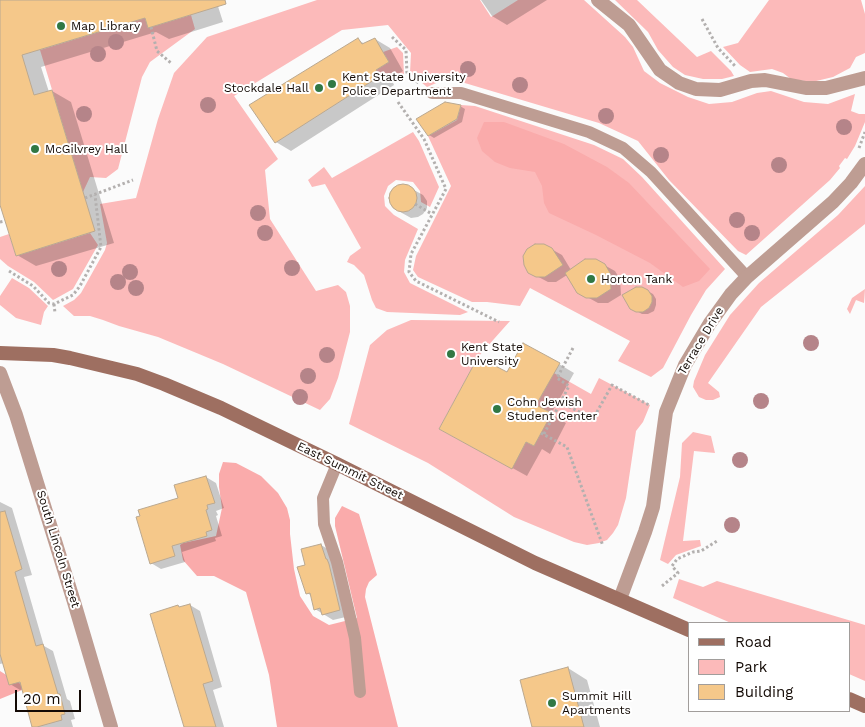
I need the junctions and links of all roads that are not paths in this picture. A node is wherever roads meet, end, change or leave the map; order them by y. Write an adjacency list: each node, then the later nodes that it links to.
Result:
1 (598, 0): 2 (street)
2 (865, 78)
3 (432, 94): 5 (lane)
4 (865, 164): 5 (street, Terrace Drive)
5 (747, 277): 9 (street, Terrace Drive)
6 (0, 352): 8 (main road, East Summit Street)
7 (0, 373): 14 (street, South Lincoln Street)
8 (337, 464): 9 (main road, East Summit Street); 11 (lane)
9 (620, 599): 10 (main road, East Summit Street)
10 (688, 630)
11 (360, 692)
12 (850, 699): 13 (main road)
13 (865, 706)
14 (111, 727)

